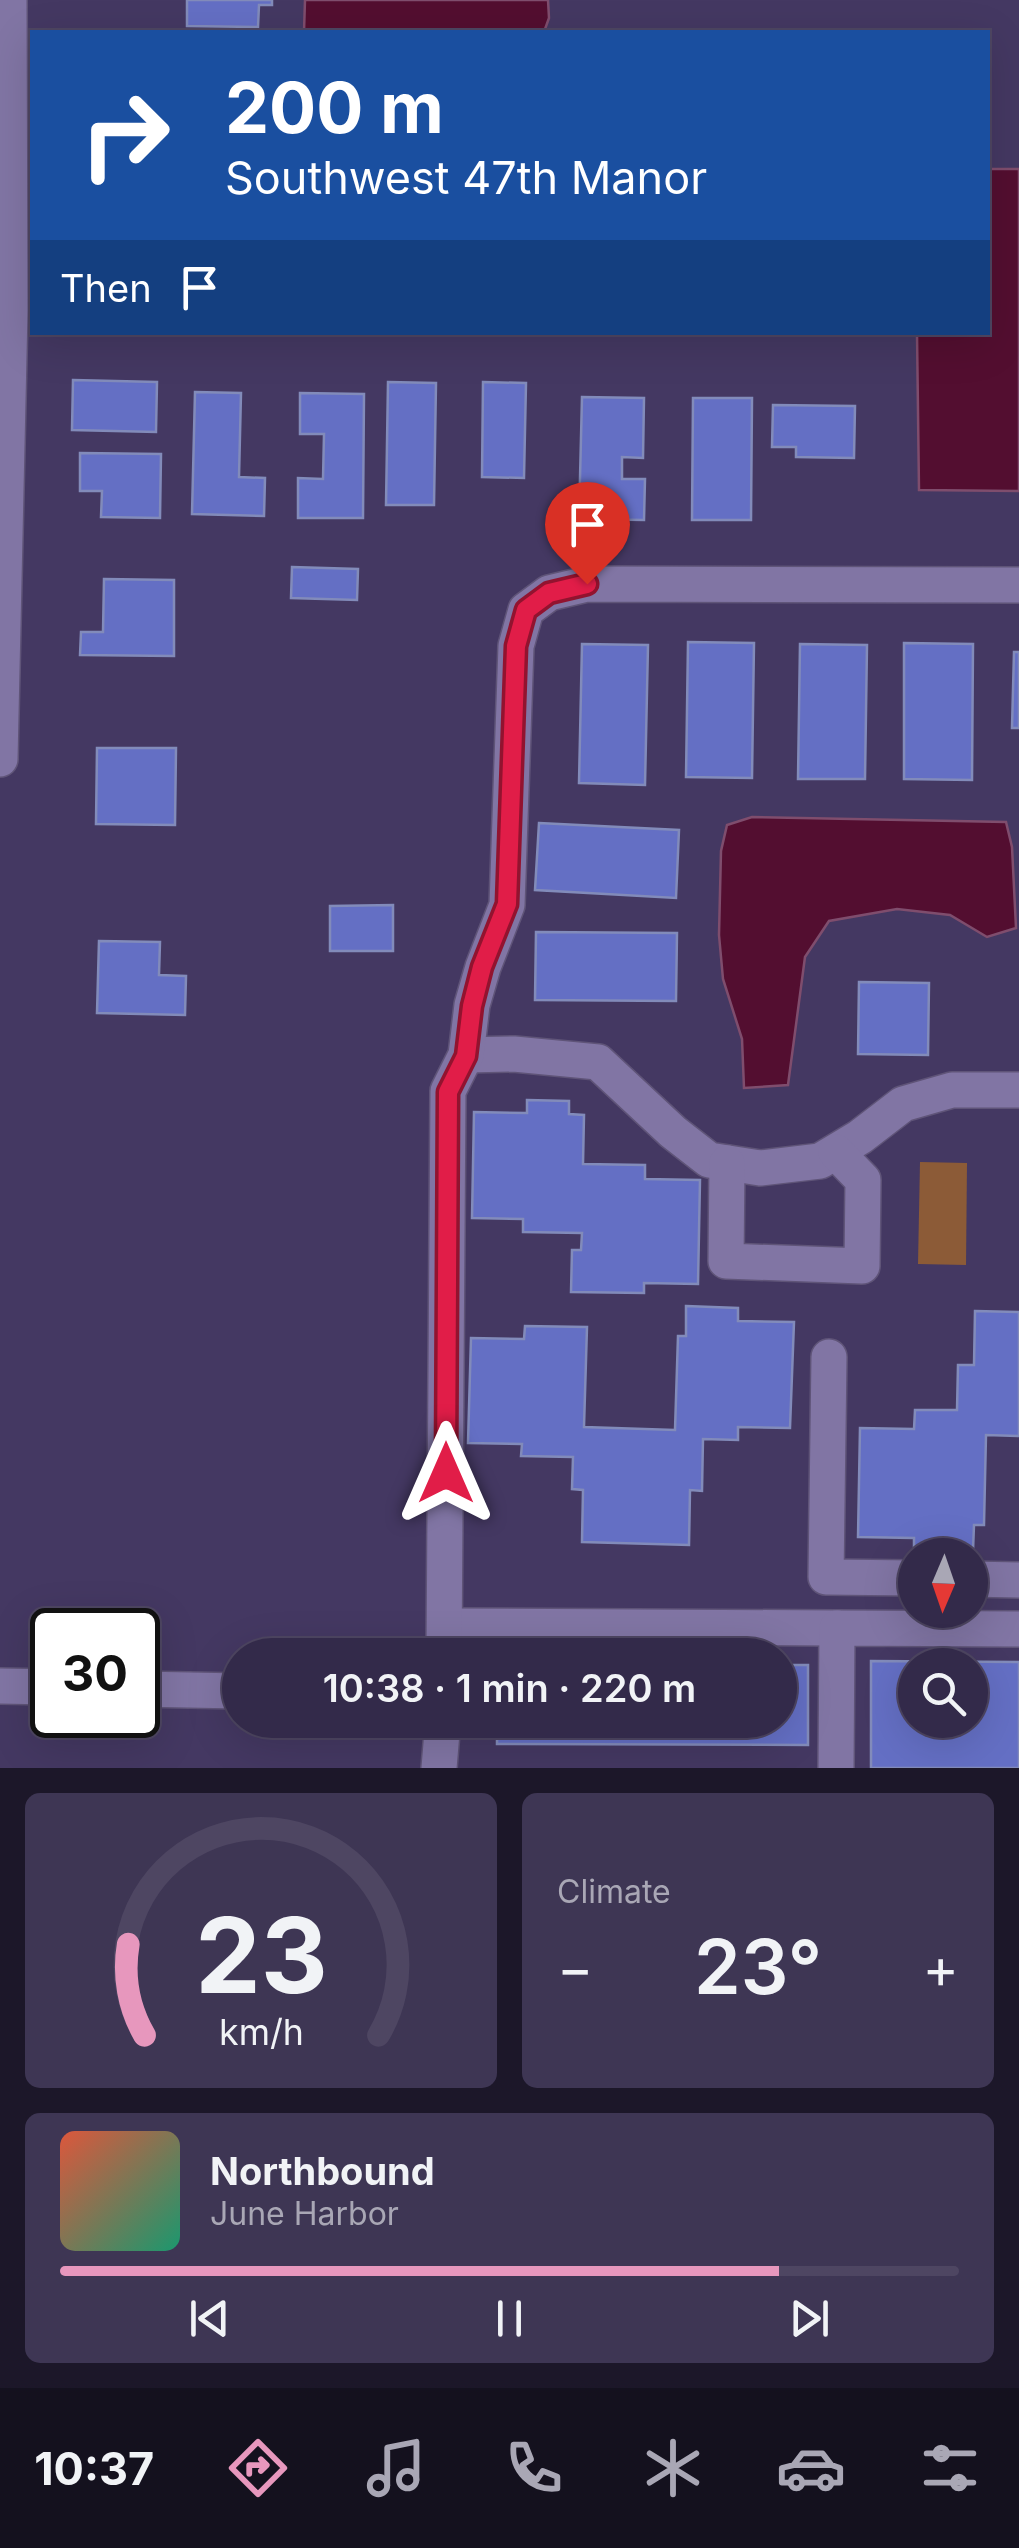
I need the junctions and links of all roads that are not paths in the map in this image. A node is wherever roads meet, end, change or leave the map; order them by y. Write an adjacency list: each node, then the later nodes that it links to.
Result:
1 (10, 0): 2 (street)
2 (21, 310): 4 (street)
3 (1019, 585): 5 (street)
4 (0, 759)
5 (466, 1056): 8 (street); 15 (street)
6 (1019, 1090): 7 (street)
7 (836, 1152): 8 (street); 8 (street)
8 (727, 1163)
9 (829, 1357): 10 (street)
10 (898, 1578)
11 (988, 1579): 12 (street)
12 (1019, 1580)
13 (838, 1628): 14 (street); 16 (street); 23 (street)
14 (1019, 1629)
15 (444, 1638)
16 (510, 1638)
17 (0, 1686): 18 (street)
18 (30, 1687)
19 (160, 1689): 20 (street)
20 (222, 1691)
21 (441, 1738): 22 (street)
22 (439, 1768)
23 (836, 1768)

